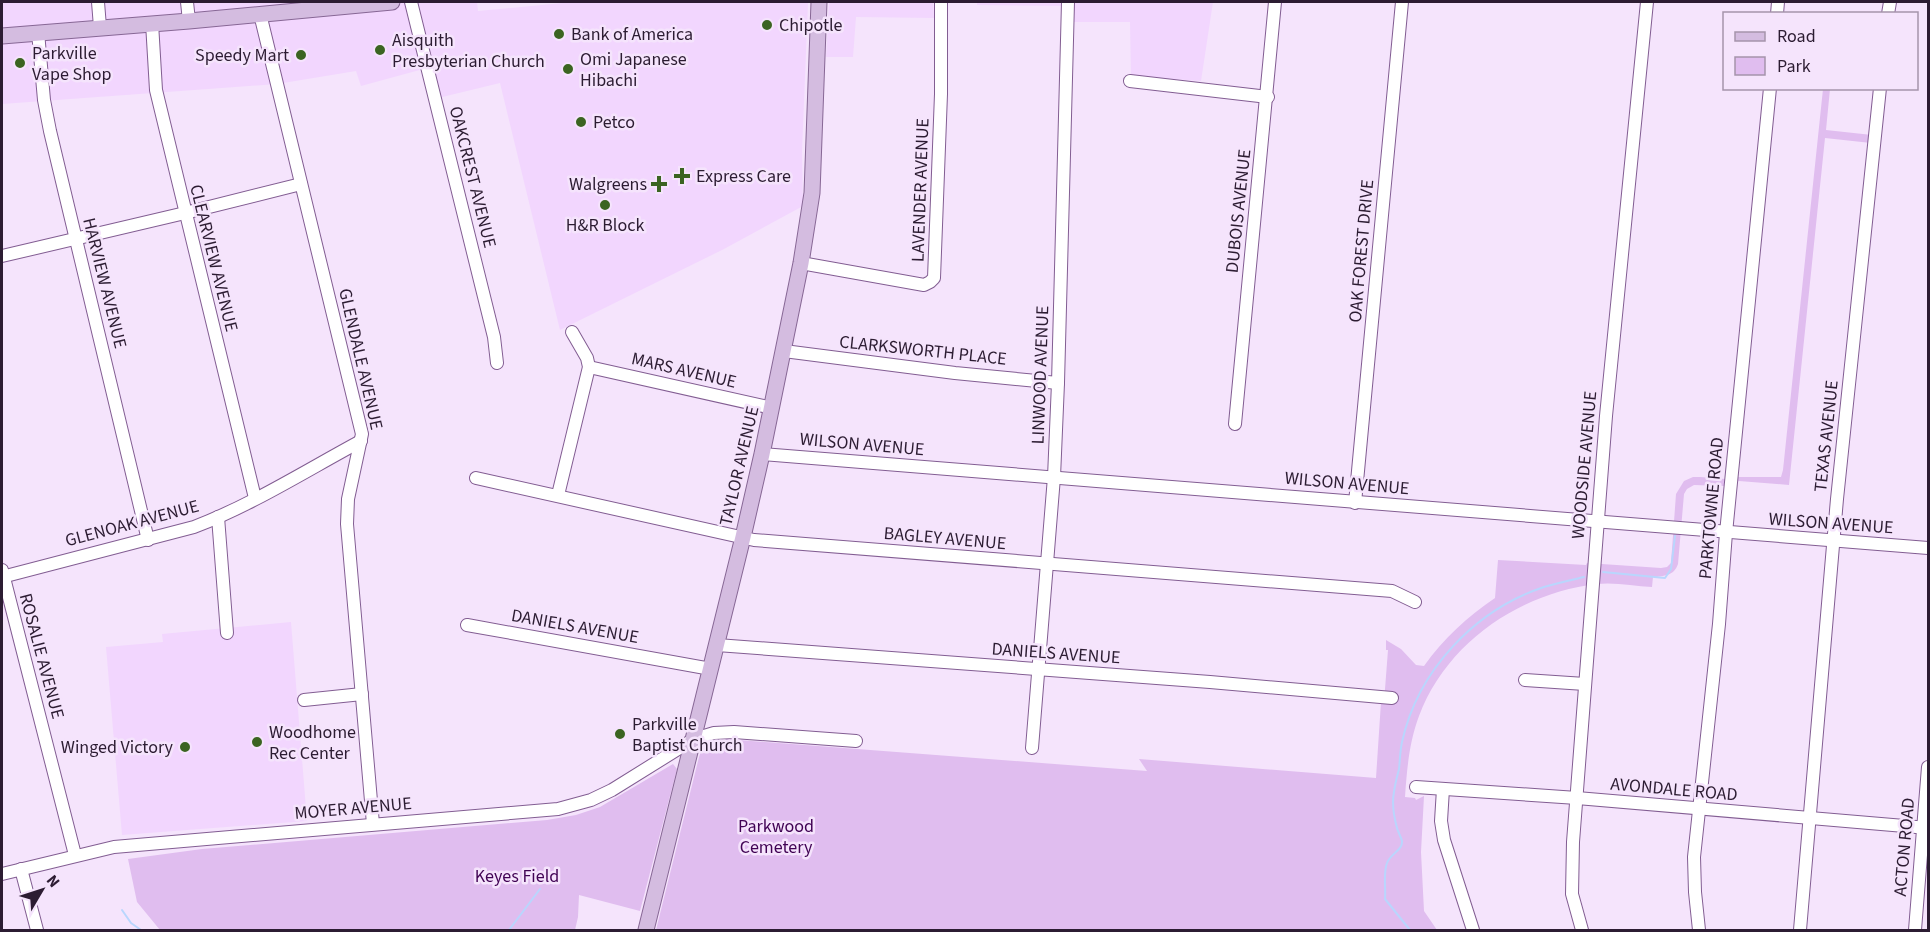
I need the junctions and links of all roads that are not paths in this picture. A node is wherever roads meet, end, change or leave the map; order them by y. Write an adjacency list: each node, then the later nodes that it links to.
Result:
1 (98, 2): 16 (street)
2 (187, 2): 14 (street)
3 (375, 2): 4 (main road); 12 (main road)
4 (393, 2)
5 (411, 2): 30 (street, OAKCREST AVENUE)
6 (819, 2): 27 (main road, TAYLOR AVENUE)
7 (941, 2): 27 (street, LAVENDER AVENUE)
8 (1068, 2): 32 (street, LINWOOD AVENUE)
9 (1275, 2): 22 (street, DUBOIS AVENUE)
10 (1402, 2): 41 (street, OAK FOREST DRIVE)
11 (1647, 2): 43 (street, WOODSIDE AVENUE)
12 (276, 7): 13 (main road)
13 (260, 14): 14 (main road); 23 (street, GLENDALE AVENUE)
14 (189, 21): 15 (main road)
15 (152, 24): 16 (main road); 24 (street, CLEARVIEW AVENUE)
16 (100, 27): 17 (main road)
17 (38, 32): 18 (main road); 25 (street, HARVIEW AVENUE)
18 (2, 36)
19 (1130, 81): 22 (street)
20 (1770, 90): 44 (street, PARKTOWNE ROAD)
21 (1880, 90): 47 (street, TEXAS AVENUE)
22 (1268, 97): 34 (street, DUBOIS AVENUE)
23 (301, 184): 24 (street); 35 (street, GLENDALE AVENUE)
24 (185, 213): 25 (street); 40 (street, CLEARVIEW AVENUE)
25 (75, 239): 26 (street); 46 (street, HARVIEW AVENUE)
26 (2, 256)
27 (801, 263): 29 (main road, TAYLOR AVENUE)
28 (572, 332): 31 (street)
29 (784, 351): 32 (street, CLARKSWORTH PLACE); 33 (main road, TAYLOR AVENUE)
30 (497, 363)
31 (589, 367): 33 (street, MARS AVENUE); 39 (street)
32 (1058, 382): 37 (street, LINWOOD AVENUE)
33 (772, 408): 36 (main road, TAYLOR AVENUE)
34 (1235, 424)
35 (362, 441): 40 (street, GLENOAK AVENUE); 59 (street, GLENDALE AVENUE)
36 (762, 454): 37 (street, WILSON AVENUE); 45 (main road, TAYLOR AVENUE)
37 (1054, 477): 41 (street, WILSON AVENUE); 49 (street, LINWOOD AVENUE)
38 (476, 478): 39 (street, BAGLEY AVENUE)
39 (558, 495): 45 (street, BAGLEY AVENUE)
40 (255, 498): 42 (street, GLENOAK AVENUE)
41 (1355, 503): 43 (street, WILSON AVENUE)
42 (218, 517): 46 (street, GLENOAK AVENUE); 53 (street)
43 (1597, 522): 44 (street, WILSON AVENUE); 58 (street, WOODSIDE AVENUE)
44 (1726, 533): 47 (street, WILSON AVENUE); 69 (street, PARKTOWNE ROAD)
45 (743, 537): 49 (street, BAGLEY AVENUE); 54 (main road, TAYLOR AVENUE)
46 (148, 540): 50 (street, GLENOAK AVENUE)
47 (1834, 541): 48 (street, WILSON AVENUE); 70 (street, TEXAS AVENUE)
48 (1929, 548)
49 (1046, 564): 51 (street, BAGLEY AVENUE); 56 (street, LINWOOD AVENUE)
50 (2, 574): 73 (street, ROSALIE AVENUE)
51 (1415, 602)
52 (467, 625): 55 (street, DANIELS AVENUE)
53 (227, 633)
54 (717, 645): 55 (main road, TAYLOR AVENUE); 56 (street, DANIELS AVENUE)
55 (711, 669): 62 (main road, TAYLOR AVENUE)
56 (1038, 670): 60 (street, DANIELS AVENUE); 64 (street, LINWOOD AVENUE)
57 (1525, 680): 58 (street)
58 (1585, 684): 68 (street, WOODSIDE AVENUE)
59 (362, 694): 61 (street); 71 (street, GLENDALE AVENUE)
60 (1392, 698)
61 (304, 700)
62 (694, 740): 63 (street, MOYER AVENUE); 71 (street, MOYER AVENUE); 77 (main road, TAYLOR AVENUE)
63 (856, 741)
64 (1032, 748)
65 (1929, 767): 72 (street, ACTON ROAD)
66 (1416, 787): 67 (street, AVONDALE ROAD)
67 (1443, 789): 68 (street, AVONDALE ROAD); 78 (street)
68 (1577, 798): 69 (street, AVONDALE ROAD); 79 (street, WOODSIDE AVENUE)
69 (1699, 809): 70 (street, AVONDALE ROAD); 80 (street, PARKTOWNE ROAD)
70 (1811, 819): 72 (street, AVONDALE ROAD); 81 (street, TEXAS AVENUE)
71 (373, 824): 73 (street, MOYER AVENUE)
72 (1926, 828): 82 (street, ACTON ROAD)
73 (75, 855): 74 (street, MOYER AVENUE)
74 (21, 869): 75 (street, MOYER AVENUE); 76 (street)
75 (2, 874)
76 (37, 930)
77 (646, 930)
78 (1473, 930)
79 (1582, 930)
80 (1699, 930)
81 (1800, 930)
82 (1915, 930)

